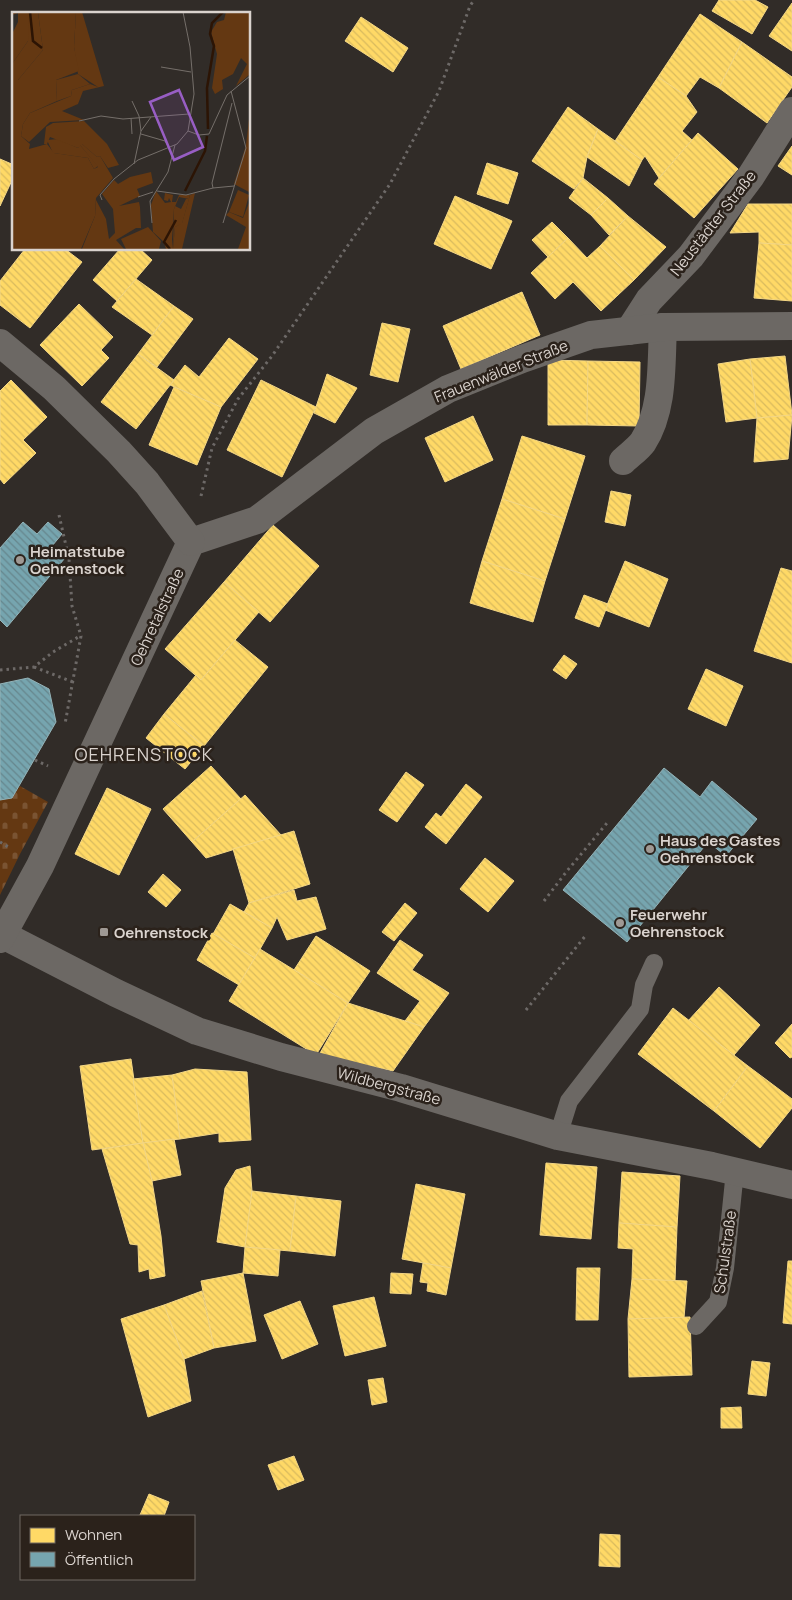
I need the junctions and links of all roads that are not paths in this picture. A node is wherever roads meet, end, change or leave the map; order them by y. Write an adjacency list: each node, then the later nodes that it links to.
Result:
1 (792, 111): 4 (street, Neustädter Straße)
2 (792, 326): 3 (street, Frauenwälder Straße)
3 (663, 327): 4 (street, Frauenwälder Straße); 6 (street)
4 (629, 331): 7 (street, Frauenwälder Straße)
5 (0, 343): 7 (street)
6 (623, 461)
7 (191, 542): 8 (street, Oehretalstraße)
8 (2, 937): 10 (street, Wildbergstraße)
9 (654, 963): 10 (lane)
10 (558, 1136): 11 (street, Wildbergstraße)
11 (735, 1171): 12 (street, Wildbergstraße); 13 (lane, Schulstraße)
12 (792, 1185)
13 (696, 1326)

